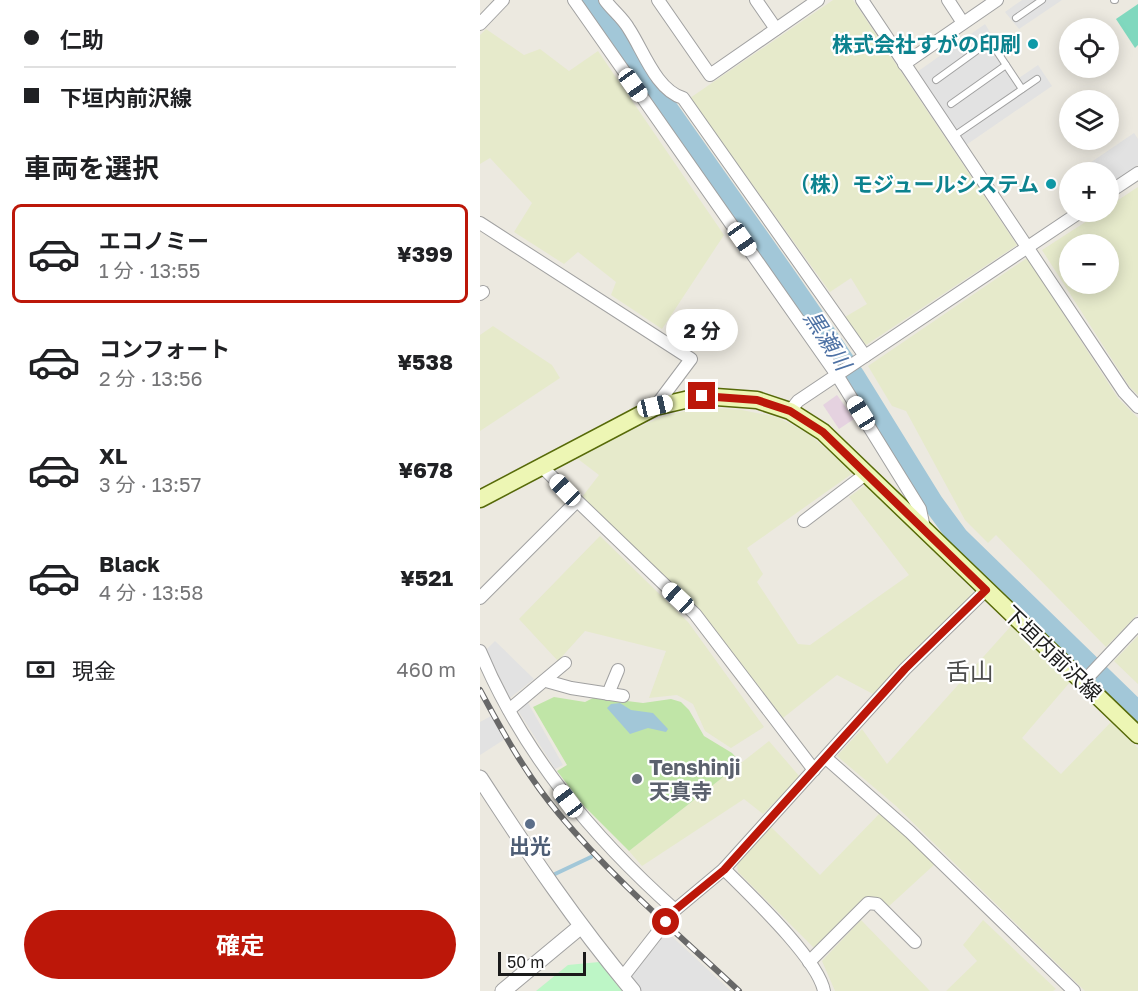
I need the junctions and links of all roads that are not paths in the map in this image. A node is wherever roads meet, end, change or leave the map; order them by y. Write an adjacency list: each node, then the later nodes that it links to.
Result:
1 (503, 0): 13 (street)
2 (574, 0): 28 (street)
3 (605, 0): 27 (street)
4 (658, 0): 14 (street)
5 (756, 0): 14 (street)
6 (818, 0): 14 (street)
7 (862, 0): 15 (street)
8 (948, 0): 12 (street)
9 (997, 0): 12 (street)
10 (1042, 0): 11 (lane)
11 (1016, 18)
12 (963, 23): 15 (street)
13 (480, 24)
14 (776, 29)
15 (904, 64): 21 (street)
16 (1006, 65): 18 (lane); 19 (lane); 20 (lane)
17 (1037, 79): 19 (lane)
18 (936, 80)
19 (1022, 89): 21 (lane)
20 (951, 104)
21 (954, 136): 26 (street)
22 (1138, 173): 23 (street)
23 (1119, 186)
24 (1065, 222): 26 (street)
25 (480, 223): 29 (street)
26 (1028, 247): 27 (street); 30 (street)
27 (862, 359): 28 (street)
28 (837, 375): 31 (street); 37 (street)
29 (655, 406): 31 (main road, 下垣内前沢線); 32 (main road, 下垣内前沢線)
30 (1138, 408)
31 (790, 411): 33 (main road, 下垣内前沢線)
32 (542, 467): 34 (main road, 下垣内前沢線); 35 (street)
33 (867, 473): 36 (street); 37 (main road, 下垣内前沢線)
34 (480, 499)
35 (576, 502): 39 (street); 51 (street)
36 (804, 520)
37 (924, 528): 38 (main road, 下垣内前沢線)
38 (986, 590): 44 (main road, 下垣内前沢線); 50 (street)
39 (480, 598)
40 (1138, 624): 44 (street)
41 (480, 651): 48 (street)
42 (565, 663): 45 (street)
43 (618, 670): 46 (street)
44 (1086, 679): 49 (main road, 下垣内前沢線)
45 (546, 681): 46 (street); 48 (street)
46 (608, 694): 47 (street)
47 (623, 696)
48 (509, 710): 54 (street)
49 (1138, 735)
50 (826, 758): 51 (street); 62 (street)
51 (814, 770): 53 (street)
52 (480, 778): 55 (street)
53 (724, 870): 54 (street); 57 (street)
54 (675, 910): 58 (street)
55 (580, 927): 58 (street); 59 (street)
56 (915, 942): 57 (street)
57 (809, 962): 61 (street)
58 (622, 978): 60 (street)
59 (503, 991)
60 (633, 991)
61 (824, 991)
62 (1074, 991)

